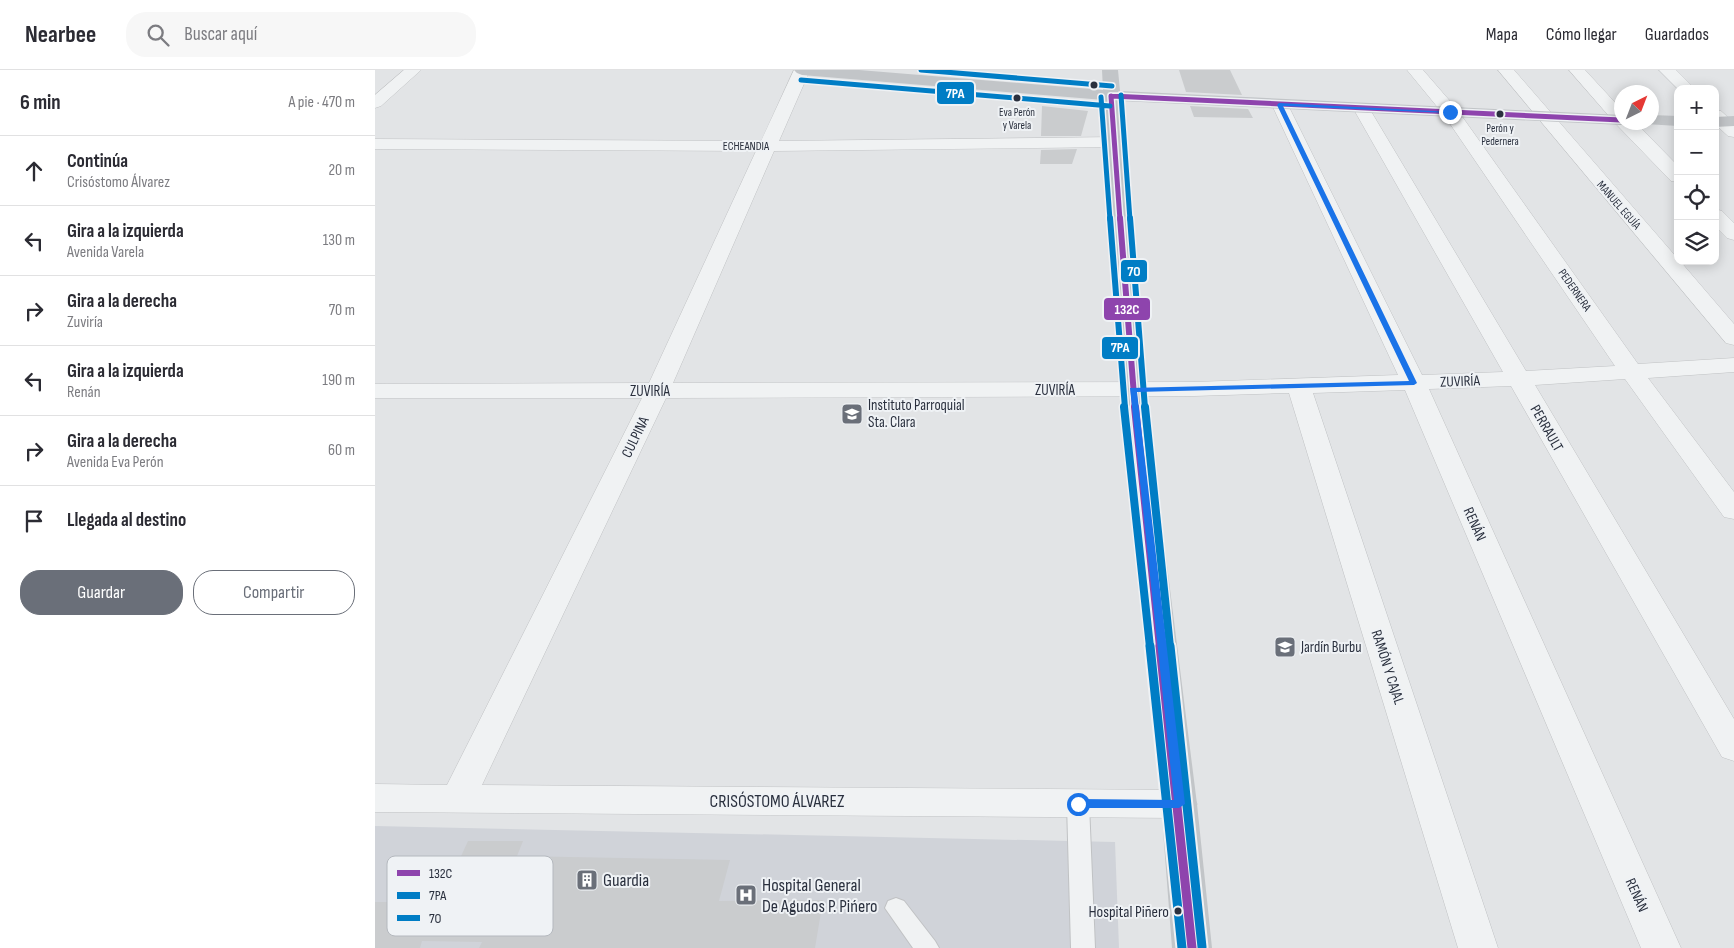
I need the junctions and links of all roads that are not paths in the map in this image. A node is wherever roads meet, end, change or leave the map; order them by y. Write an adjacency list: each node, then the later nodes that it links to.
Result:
1 (413, 70): 11 (street)
2 (802, 70): 8 (main road); 23 (street, CULPINA)
3 (1110, 70): 10 (main road)
4 (1415, 70): 14 (street, PEDERNERA)
5 (1506, 70): 16 (street, MANUEL EGUÍA)
6 (1577, 70): 15 (street)
7 (1667, 70): 9 (street)
8 (886, 74): 10 (main road)
9 (1683, 85)
10 (1111, 96): 12 (main road); 21 (main road)
11 (375, 103)
12 (1279, 105): 13 (main road); 31 (street, RENÁN)
13 (1361, 108): 14 (main road); 30 (street, PERRAULT)
14 (1450, 112): 16 (main road); 29 (street, PEDERNERA)
15 (1614, 112)
16 (1543, 116): 17 (main road); 27 (street, MANUEL EGUÍA)
17 (1614, 120)
18 (1659, 120): 19 (main road)
19 (1674, 121)
20 (1633, 130): 24 (street)
21 (1116, 142): 23 (street, ECHEANDIA); 34 (main road)
22 (375, 144): 23 (street, ECHEANDIA)
23 (767, 146): 35 (street, CULPINA)
24 (1677, 175)
25 (1719, 219): 26 (street)
26 (1734, 234)
27 (1734, 338)
28 (1734, 365): 29 (street, ZUVIRÍA)
29 (1631, 371): 30 (street, ZUVIRÍA); 36 (street, PEDERNERA)
30 (1518, 379): 31 (street, ZUVIRÍA); 37 (street, PERRAULT)
31 (1414, 383): 32 (street, ZUVIRÍA); 47 (street, RENÁN)
32 (1299, 387): 34 (street, ZUVIRÍA); 46 (street, RAMÓN Y CAJAL)
33 (375, 390): 35 (street, ZUVIRÍA)
34 (1133, 390): 35 (street, ZUVIRÍA); 41 (main road)
35 (657, 391): 39 (street, CULPINA)
36 (1734, 511)
37 (1734, 748)
38 (375, 798): 39 (street, CRISÓSTOMO ÁLVAREZ)
39 (458, 798): 40 (street, CRISÓSTOMO ÁLVAREZ)
40 (1078, 804): 41 (street, CRISÓSTOMO ÁLVAREZ); 44 (lane)
41 (1179, 804): 45 (main road)
42 (896, 908): 43 (lane)
43 (927, 948)
44 (1083, 948)
45 (1192, 948)
46 (1478, 948)
47 (1661, 948)

